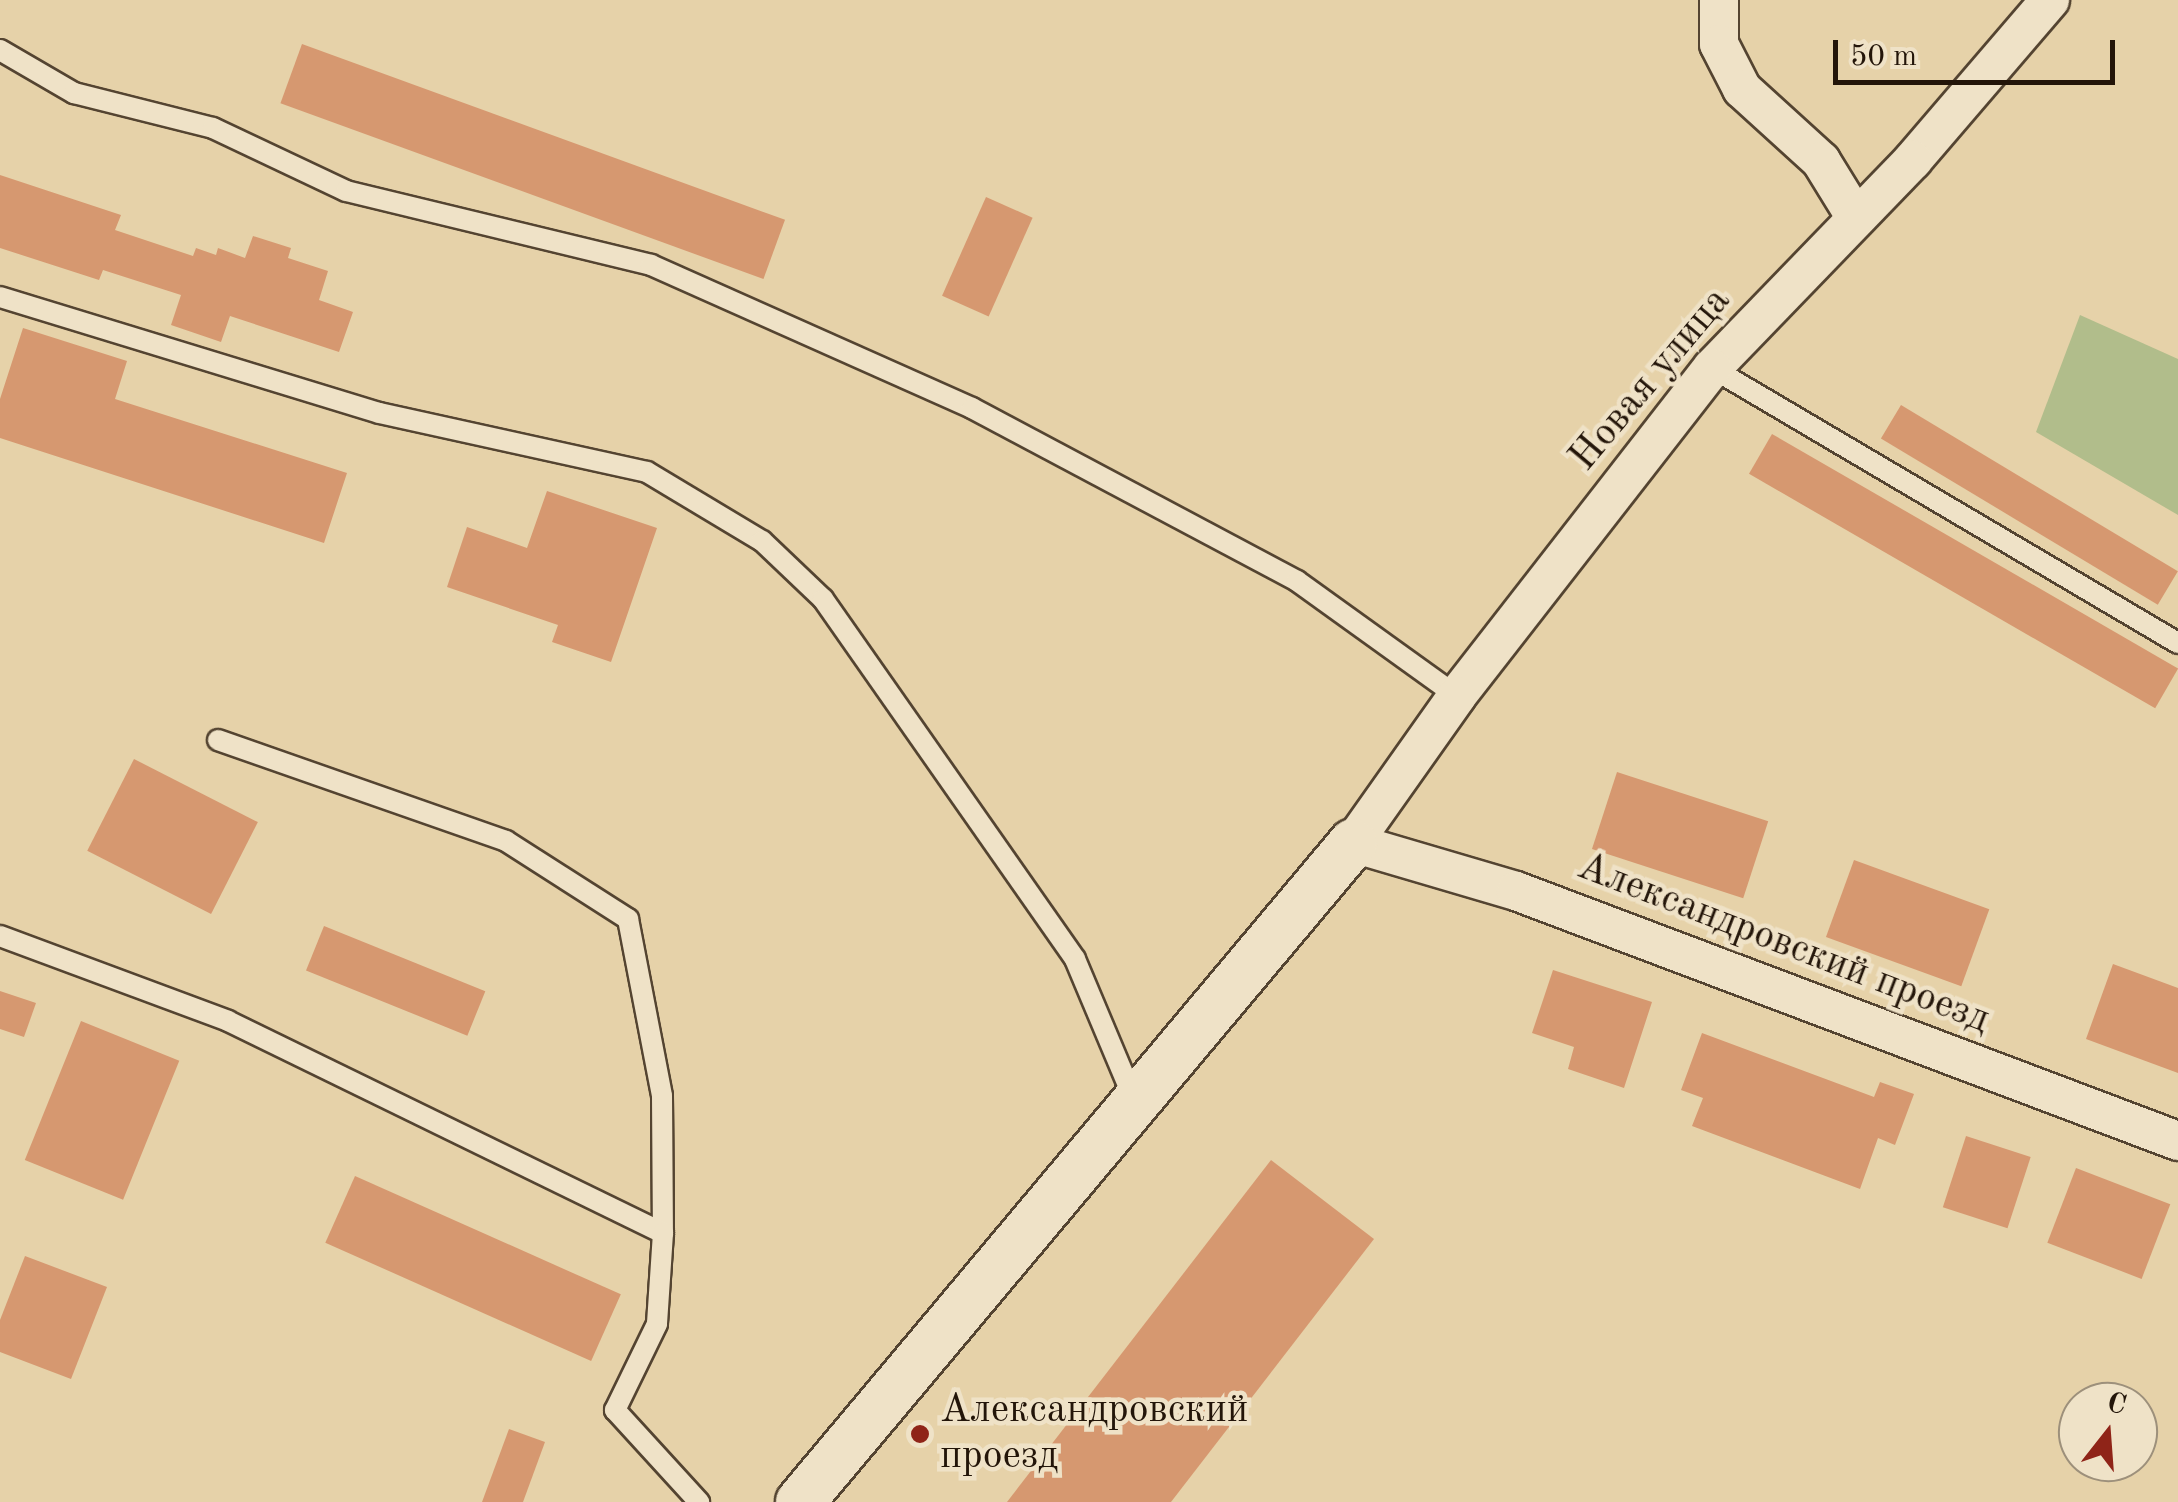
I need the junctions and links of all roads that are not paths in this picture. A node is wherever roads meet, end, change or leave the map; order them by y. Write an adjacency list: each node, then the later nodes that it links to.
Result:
1 (1719, 0): 4 (street)
2 (2050, 0): 4 (street, Новая улица)
3 (0, 50): 8 (lane)
4 (1856, 218): 6 (street, Новая улица)
5 (0, 297): 12 (lane)
6 (1712, 368): 7 (lane); 8 (street, Новая улица)
7 (2178, 643)
8 (1457, 696): 10 (street, Новая улица)
9 (218, 740): 14 (lane)
10 (1353, 844): 12 (street); 13 (street, Александровский проезд)
11 (0, 936): 14 (lane)
12 (1136, 1104): 16 (street)
13 (2178, 1141)
14 (663, 1232): 15 (lane)
15 (698, 1502)
16 (800, 1502)

